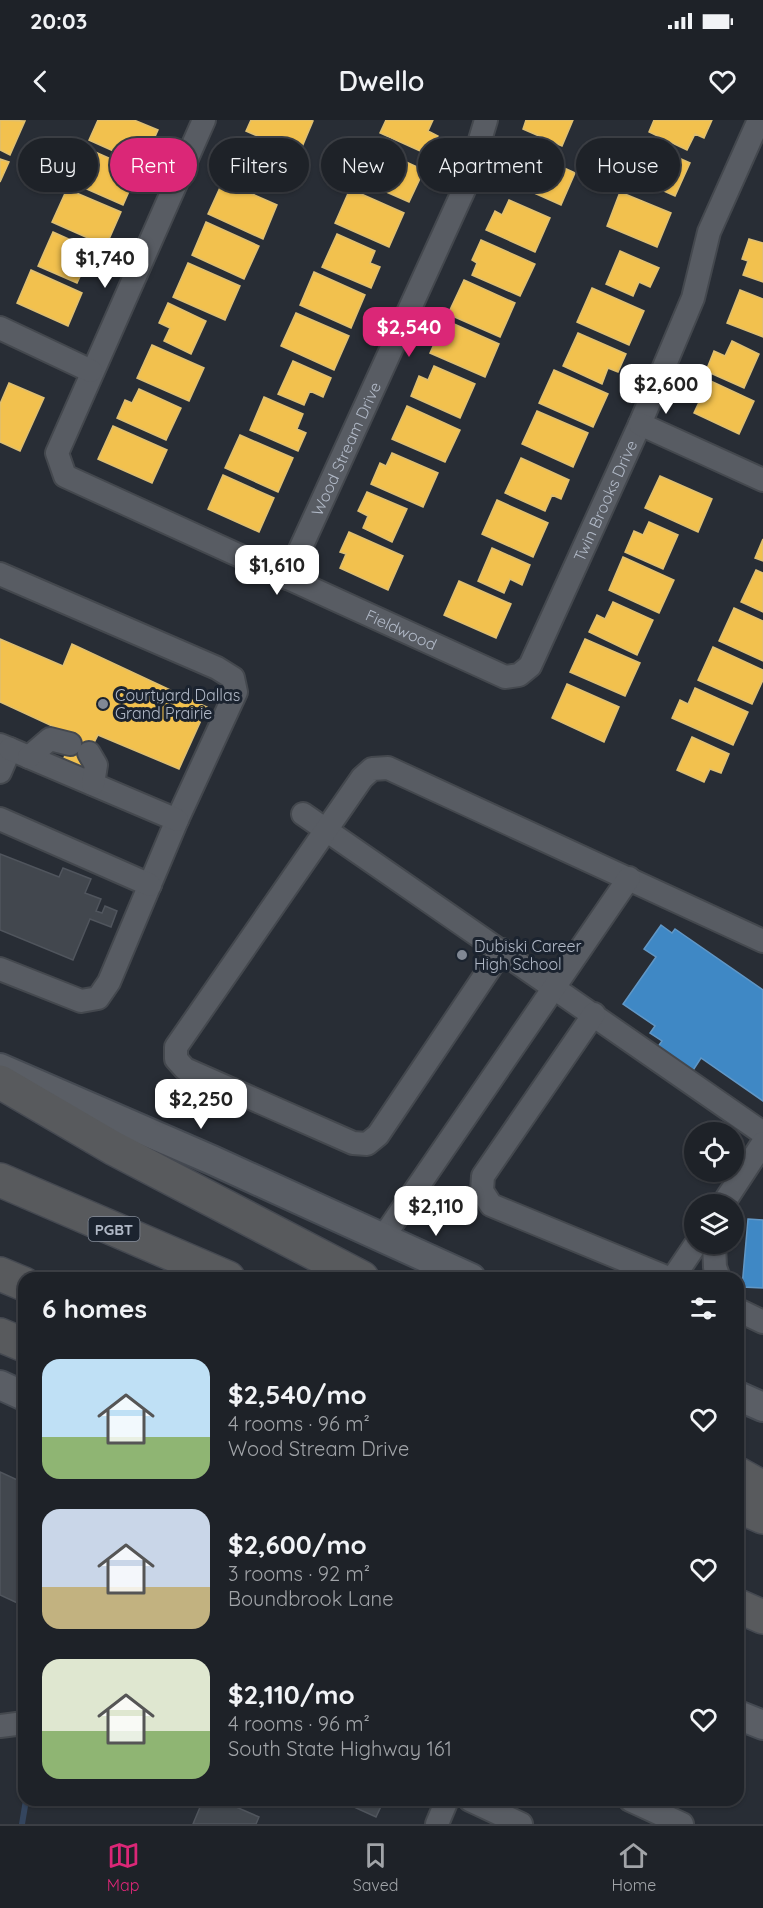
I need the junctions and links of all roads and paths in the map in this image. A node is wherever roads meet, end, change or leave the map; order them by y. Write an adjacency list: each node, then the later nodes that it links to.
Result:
1 (204, 120): 5 (street)
2 (486, 120): 9 (street, Wood Stream Drive)
3 (759, 120): 6 (street, Twin Brooks Drive)
4 (0, 328): 5 (street)
5 (91, 371): 9 (street, Fieldwood)
6 (640, 424): 7 (street); 10 (street, Twin Brooks Drive)
7 (763, 480)
8 (0, 574): 16 (street)
9 (286, 578): 10 (street, Fieldwood)
10 (519, 675)
11 (13, 750): 12 (street); 13 (street); 13 (street)
12 (0, 772)
13 (93, 784): 16 (street)
14 (303, 814): 17 (street)
15 (0, 819): 19 (street)
16 (177, 820): 19 (street)
17 (327, 830): 18 (street); 21 (street); 21 (street)
18 (630, 878): 20 (street); 23 (street)
19 (150, 885): 22 (street)
20 (763, 941)
21 (502, 950): 23 (street)
22 (0, 969)
23 (556, 987): 24 (street); 31 (street)
24 (594, 1014): 27 (street); 37 (street)
25 (0, 1068): 31 (main road)
26 (0, 1082): 35 (highway)
27 (763, 1133)
28 (763, 1143): 30 (street)
29 (0, 1180): 34 (highway, PGBT)
30 (730, 1194)
31 (382, 1239): 36 (main road)
32 (689, 1254): 38 (street)
33 (714, 1254): 39 (street)
34 (214, 1272)
35 (350, 1272)
36 (457, 1272)
37 (653, 1272)
38 (677, 1272)
39 (717, 1272)
40 (0, 1274): 41 (highway)
41 (18, 1282)
42 (0, 1335): 43 (highway)
43 (18, 1342)
44 (0, 1385): 45 (main road)
45 (18, 1393)
46 (744, 1399): 47 (main road)
47 (763, 1407)
48 (744, 1477): 49 (highway)
49 (763, 1488)
50 (744, 1509): 51 (highway)
51 (763, 1517)
52 (744, 1609): 53 (highway)
53 (763, 1617)
54 (744, 1624): 55 (highway)
55 (763, 1630)
56 (744, 1717): 58 (main road)
57 (18, 1724): 59 (street)
58 (763, 1725)
59 (0, 1726)
60 (444, 1806): 63 (street)
61 (483, 1806): 64 (street)
62 (643, 1806): 65 (street)
63 (437, 1824)
64 (521, 1824)
65 (682, 1824)

